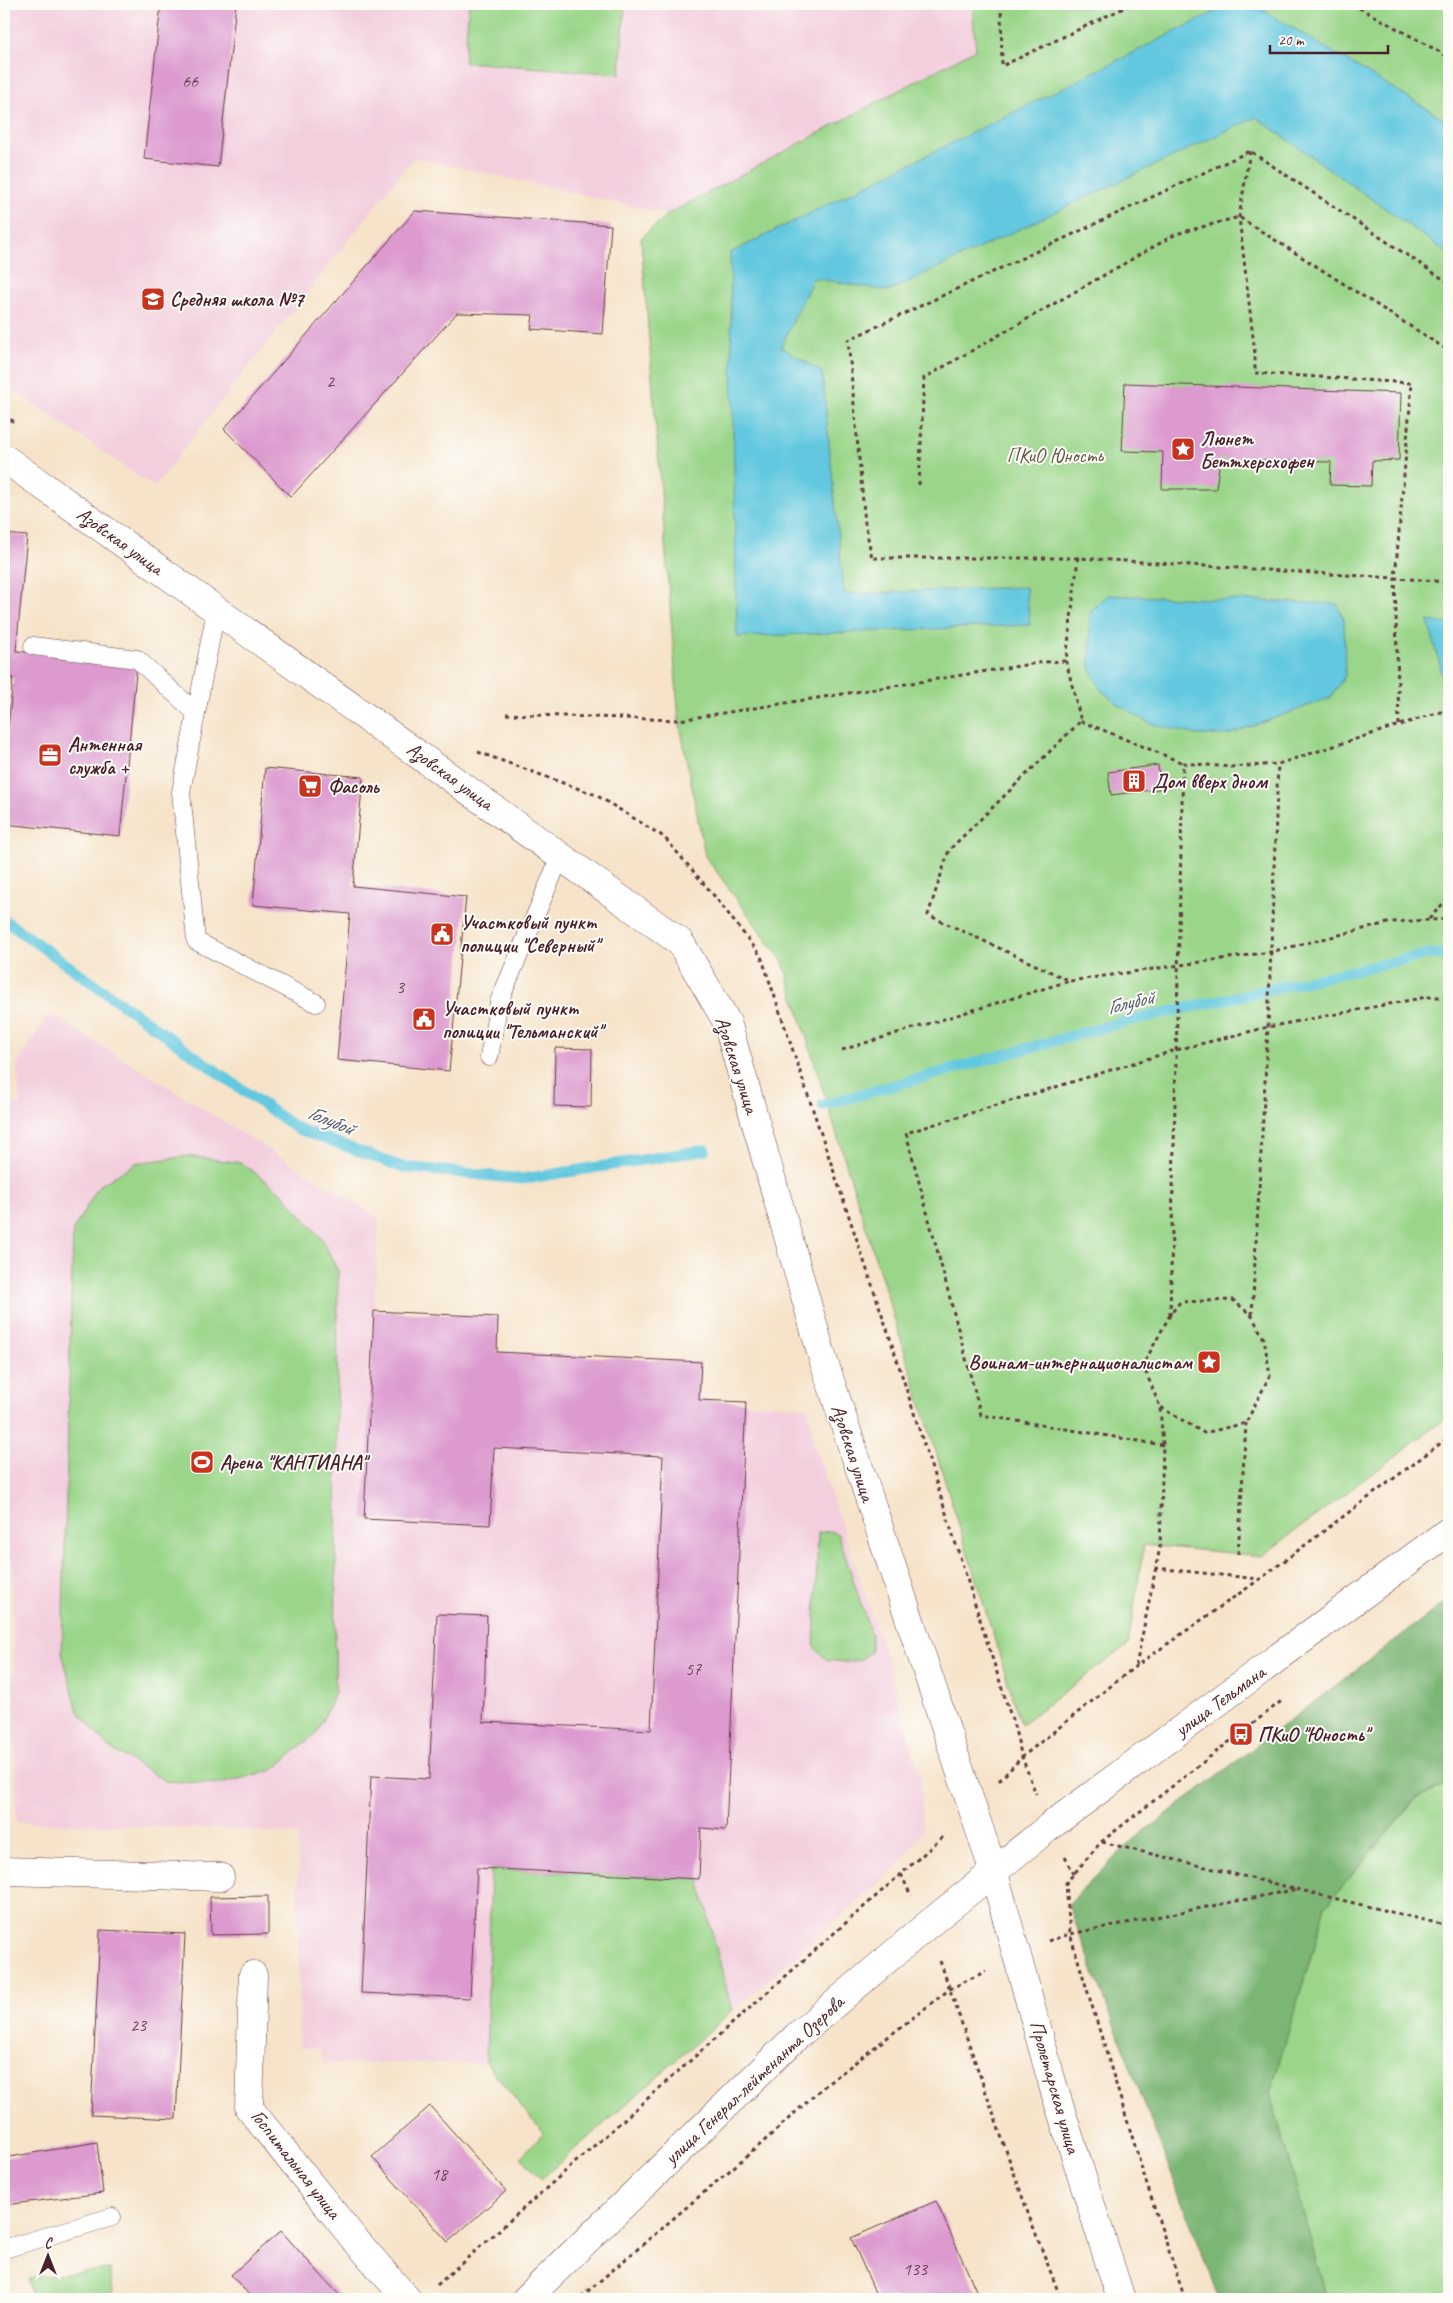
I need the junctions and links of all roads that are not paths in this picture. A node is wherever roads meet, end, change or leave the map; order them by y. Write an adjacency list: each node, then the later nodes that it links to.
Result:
1 (4, 458): 2 (main road, Азовская улица)
2 (216, 610): 4 (lane); 5 (main road, Азовская улица)
3 (33, 646): 4 (lane)
4 (196, 713): 6 (lane)
5 (560, 857): 7 (lane); 10 (main road, Азовская улица)
6 (316, 1003)
7 (489, 1057)
8 (1449, 1532): 10 (main road, улица Тельмана)
9 (4, 1871): 11 (main road)
10 (994, 1873): 16 (main road, улица Генерал-лейтенанта Озерова); 17 (main road, Пролетарская улица)
11 (220, 1877)
12 (253, 1975): 15 (main road, Госпитальная улица)
13 (112, 2218): 14 (lane)
14 (4, 2249)
15 (407, 2299)
16 (526, 2299)
17 (1121, 2299)

